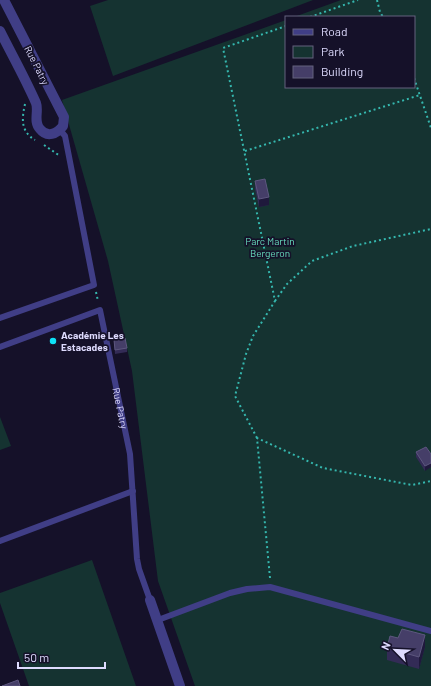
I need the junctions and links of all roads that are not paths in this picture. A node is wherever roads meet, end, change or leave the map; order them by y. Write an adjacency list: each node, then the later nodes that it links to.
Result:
1 (4, 0): 3 (street, Rue Patry)
2 (0, 31): 3 (street, Rue Patry)
3 (60, 130): 4 (lane, Rue Patry)
4 (0, 318)
5 (0, 347): 6 (lane, Rue Patry)
6 (133, 491): 7 (lane); 8 (lane, Rue Patry)
7 (0, 541)
8 (150, 600): 9 (street, Rue Patry)
9 (158, 620): 10 (lane); 11 (street, Rue Patry)
10 (431, 631)
11 (180, 686)

